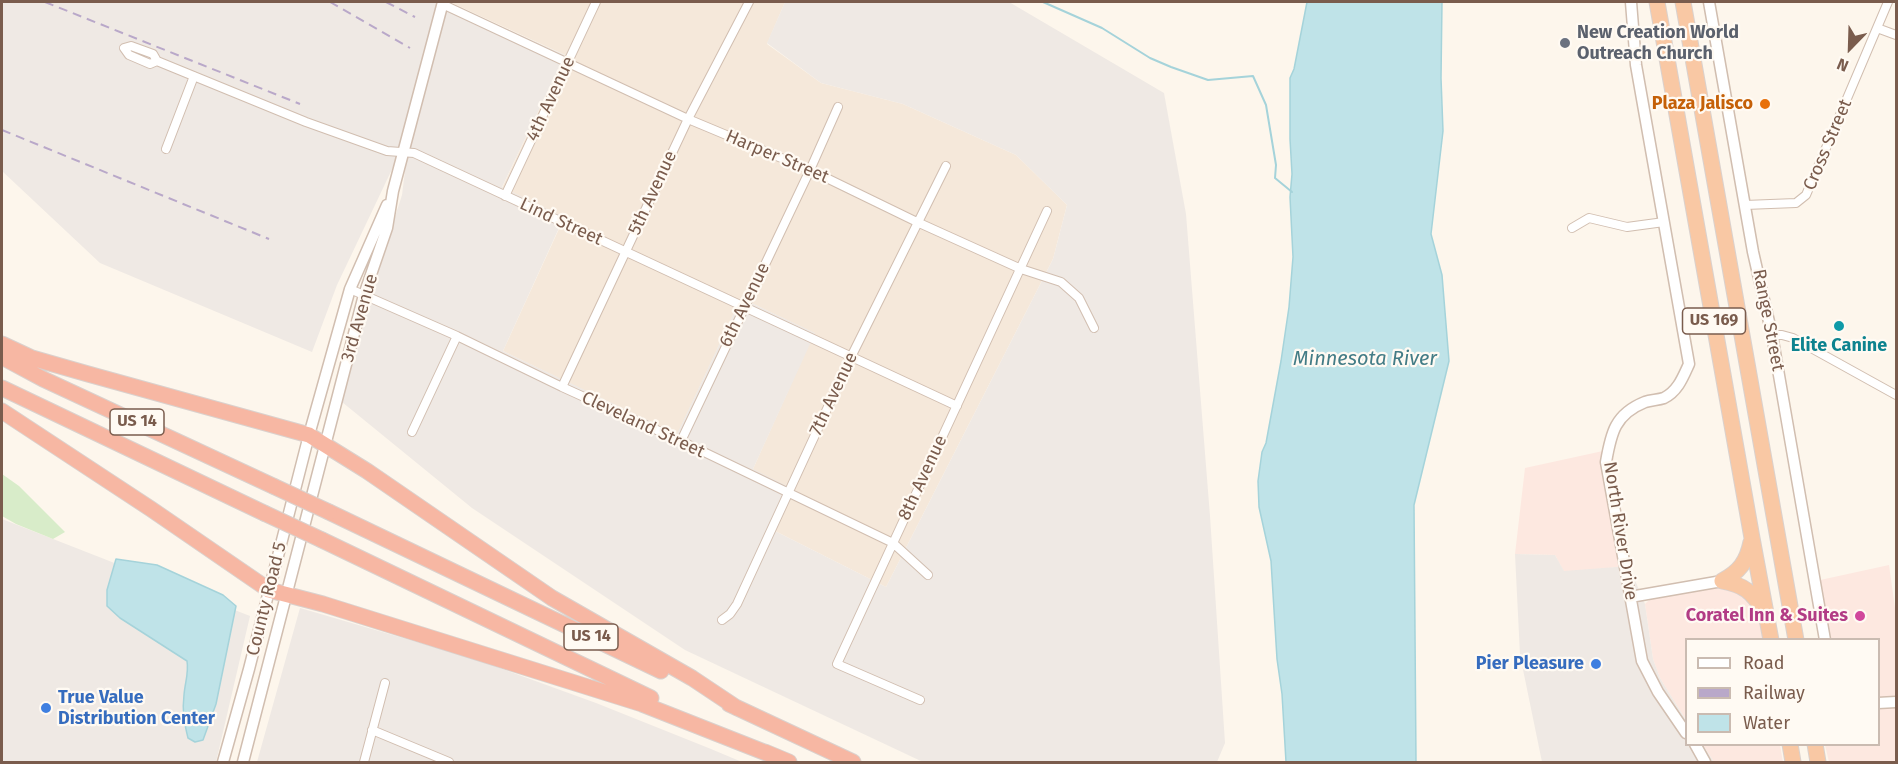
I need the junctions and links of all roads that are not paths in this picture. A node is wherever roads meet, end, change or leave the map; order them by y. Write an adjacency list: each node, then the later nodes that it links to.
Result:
1 (596, 2): 12 (street, 4th Avenue)
2 (749, 2): 15 (street, 5th Avenue)
3 (1631, 2): 25 (street, North River Drive)
4 (1657, 2): 48 (highway, US 169)
5 (1683, 2): 58 (highway, US 169)
6 (1709, 2): 22 (street, Range Street)
7 (1888, 2): 9 (street, Cross Street)
8 (443, 3): 12 (street, Harper Street); 17 (street, 3rd Avenue)
9 (1877, 28): 10 (street); 22 (street, Cross Street)
10 (1896, 35)
11 (157, 61): 13 (street, Lind Street)
12 (568, 62): 15 (street, Harper Street); 21 (street, 4th Avenue)
13 (194, 76): 16 (street); 17 (street, Lind Street)
14 (838, 107): 19 (street, 6th Avenue)
15 (688, 119): 19 (street, Harper Street); 27 (street, 5th Avenue)
16 (166, 149)
17 (403, 152): 20 (street, 3rd Avenue); 21 (street, Lind Street)
18 (946, 166): 24 (street, 7th Avenue)
19 (810, 170): 24 (street, Harper Street); 31 (street, 6th Avenue)
20 (393, 191): 29 (street, 3rd Avenue); 30 (street, 3rd Avenue)
21 (505, 196): 27 (street, Lind Street)
22 (1744, 204): 33 (street, Range Street)
23 (1047, 210): 28 (street, 8th Avenue)
24 (917, 222): 28 (street, Harper Street); 37 (street, 7th Avenue)
25 (1664, 222): 26 (street); 54 (street, North River Drive)
26 (1572, 228)
27 (626, 252): 31 (street, Lind Street); 38 (street, 5th Avenue)
28 (1021, 269): 32 (street, Harper Street); 41 (street, 8th Avenue)
29 (350, 289): 30 (street, Cleveland Street); 44 (street, 3rd Avenue)
30 (364, 295): 34 (street, Cleveland Street); 46 (street, 3rd Avenue)
31 (745, 307): 37 (street, Lind Street); 45 (street, 6th Avenue)
32 (1094, 328)
33 (1772, 335): 40 (street); 59 (street, Range Street)
34 (457, 336): 38 (street, Cleveland Street); 43 (street)
35 (2, 344): 44 (highway)
36 (2, 357): 64 (highway, US 14, bridge)
37 (850, 357): 41 (street, Lind Street); 47 (street, 7th Avenue)
38 (562, 387): 45 (street, Cleveland Street)
39 (2, 388): 70 (highway, US 14, bridge)
40 (1896, 395)
41 (957, 406): 49 (street, 8th Avenue)
42 (2, 411): 52 (highway)
43 (412, 432)
44 (309, 435): 46 (highway); 52 (street, County Road 5)
45 (681, 441): 47 (street, Cleveland Street)
46 (326, 445): 53 (street, County Road 5); 64 (highway)
47 (789, 493): 49 (street, Cleveland Street); 56 (street, 7th Avenue)
48 (1752, 538): 51 (highway); 55 (highway, US 169)
49 (893, 543): 50 (street, Cleveland Street); 61 (street, 8th Avenue)
50 (928, 575)
51 (1722, 581): 54 (street); 55 (highway)
52 (269, 590): 53 (highway); 71 (street, County Road 5)
53 (286, 595): 70 (highway); 72 (street, County Road 5)
54 (1630, 597): 66 (street, North River Drive)
55 (1767, 616): 57 (highway, US 169)
56 (722, 620)
57 (1771, 638)
58 (1796, 638)
59 (1825, 638)
60 (385, 683): 65 (street)
61 (920, 700)
62 (1896, 702): 63 (street)
63 (1880, 703)
64 (737, 708): 76 (highway, US 14)
65 (372, 730): 73 (street); 74 (street)
66 (1685, 732)
67 (1696, 746): 77 (street)
68 (1790, 746): 78 (highway)
69 (1815, 746): 79 (highway)
70 (774, 756): 75 (highway, US 14)
71 (223, 762)
72 (243, 762)
73 (364, 762)
74 (449, 762)
75 (789, 762)
76 (854, 762)
77 (1705, 762)
78 (1793, 762)
79 (1818, 762)

